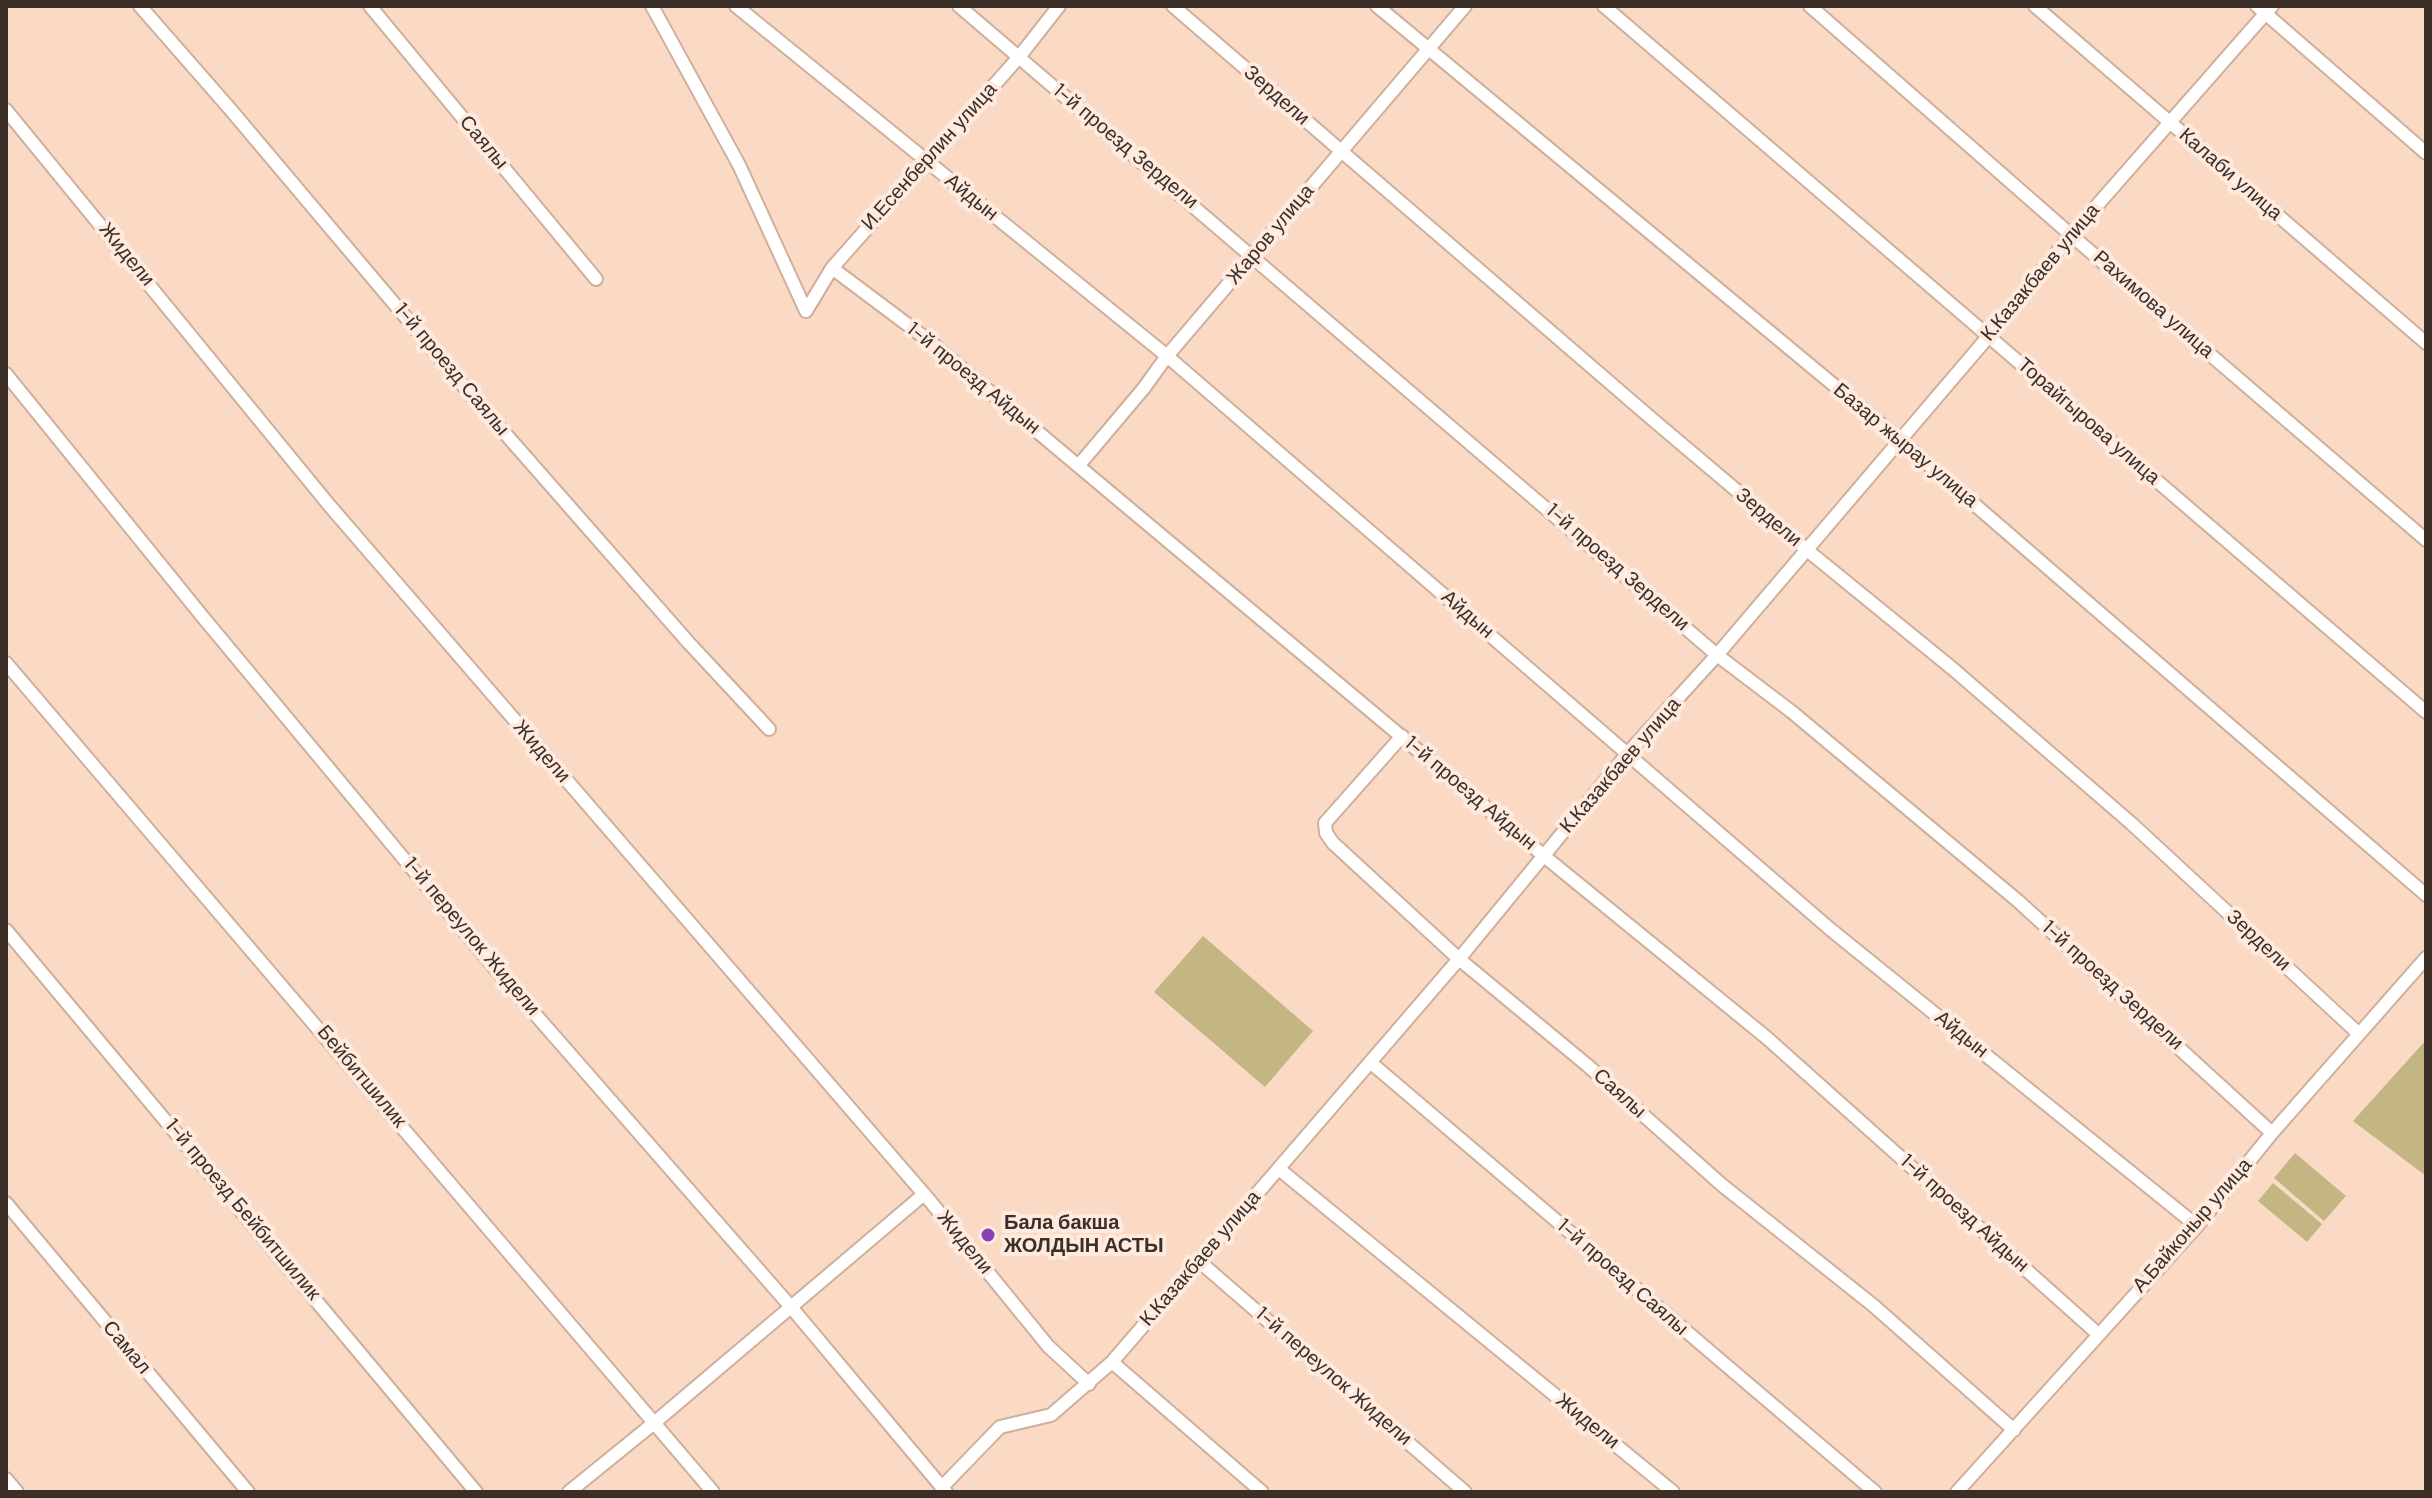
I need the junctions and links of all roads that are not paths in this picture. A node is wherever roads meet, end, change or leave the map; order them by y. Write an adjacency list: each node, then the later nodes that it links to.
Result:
1 (140, 6): 36 (street, 1-й проезд Саялы)
2 (370, 6): 24 (street, Саялы)
3 (652, 6): 23 (street, И.Есенберлин улица)
4 (736, 6): 20 (street, Айдын)
5 (959, 6): 15 (street, 1-й проезд Зердели)
6 (1059, 6): 15 (street, И.Есенберлин улица)
7 (1173, 6): 18 (street, Зердели)
8 (1377, 6): 14 (street, Базар жырау улица)
9 (1465, 6): 14 (street, Жаров улица)
10 (1604, 6): 25 (street, Торайгырова улица)
11 (1810, 6): 21 (street, Рахимова улица)
12 (2035, 6): 17 (street, Калаби улица)
13 (2265, 9): 17 (street, К.Казакбаев улица); 19 (street)
14 (1429, 50): 18 (street, Жаров улица); 29 (street, Базар жырау улица)
15 (1019, 57): 20 (street, И.Есенберлин улица); 22 (street, 1-й проезд Зердели)
16 (6, 110): 48 (street, Жидели)
17 (2169, 123): 21 (street, К.Казакбаев улица); 26 (street, Калаби улица)
18 (1341, 152): 22 (street, Жаров улица); 32 (street, Зердели)
19 (2426, 153)
20 (926, 162): 23 (street, И.Есенберлин улица); 27 (street, Айдын)
21 (2071, 235): 25 (street, К.Казакбаев улица); 31 (street, Рахимова улица)
22 (1254, 256): 27 (street, Жаров улица); 33 (street, 1-й проезд Зердели)
23 (832, 268): 30 (street, 1-й проезд Айдын)
24 (596, 279)
25 (1988, 337): 29 (street, К.Казакбаев улица); 35 (street, Торайгырова улица)
26 (2426, 343)
27 (1167, 356): 30 (street, Жаров улица); 38 (street, Айдын)
28 (6, 374): 52 (street, 1-й переулок Жидели)
29 (1900, 440): 32 (street, К.Казакбаев улица); 40 (street, Базар жырау улица)
30 (1079, 465): 37 (street, 1-й проезд Айдын)
31 (2426, 540)
32 (1807, 550): 33 (street, К.Казакбаев улица); 44 (street, Зердели)
33 (1717, 655): 38 (street, К.Казакбаев улица); 46 (street, 1-й проезд Зердели)
34 (6, 663): 56 (street, Бейбитшилик)
35 (2426, 712)
36 (769, 729)
37 (1402, 736): 39 (street, 1-й проезд Айдын); 43 (street, Саялы)
38 (1628, 753): 39 (street, К.Казакбаев улица); 50 (street, Айдын)
39 (1544, 856): 43 (street, К.Казакбаев улица); 53 (street, 1-й проезд Айдын)
40 (2426, 895)
41 (6, 930): 62 (street, 1-й проезд Бейбитшилик)
42 (2426, 958): 44 (street, А.Байконыр улица)
43 (1459, 959): 45 (street, К.Казакбаев улица); 57 (street, Саялы)
44 (2359, 1034): 46 (street, А.Байконыр улица)
45 (1370, 1062): 47 (street, К.Казакбаев улица); 68 (street, 1-й проезд Саялы)
46 (2272, 1133): 50 (street, А.Байконыр улица)
47 (1279, 1169): 51 (street, К.Казакбаев улица); 67 (street, Жидели)
48 (923, 1195): 52 (street); 55 (street, Жидели)
49 (6, 1203): 61 (street, Самал)
50 (2197, 1226): 53 (street, А.Байконыр улица)
51 (1200, 1262): 54 (street, К.Казакбаев улица); 66 (street, 1-й переулок Жидели)
52 (791, 1307): 56 (street); 59 (street, 1-й переулок Жидели)
53 (2098, 1334): 57 (street, А.Байконыр улица)
54 (1112, 1362): 55 (street, К.Казакбаев улица); 65 (street)
55 (1089, 1384): 59 (street, К.Казакбаев улица)
56 (654, 1423): 63 (street); 64 (street, Бейбитшилик)
57 (2014, 1430): 69 (street, А.Байконыр улица)
58 (6, 1479): 60 (street)
59 (944, 1490)
60 (17, 1492)
61 (248, 1492)
62 (476, 1492)
63 (569, 1492)
64 (713, 1492)
65 (1262, 1492)
66 (1465, 1492)
67 (1673, 1492)
68 (1875, 1492)
69 (1957, 1492)

